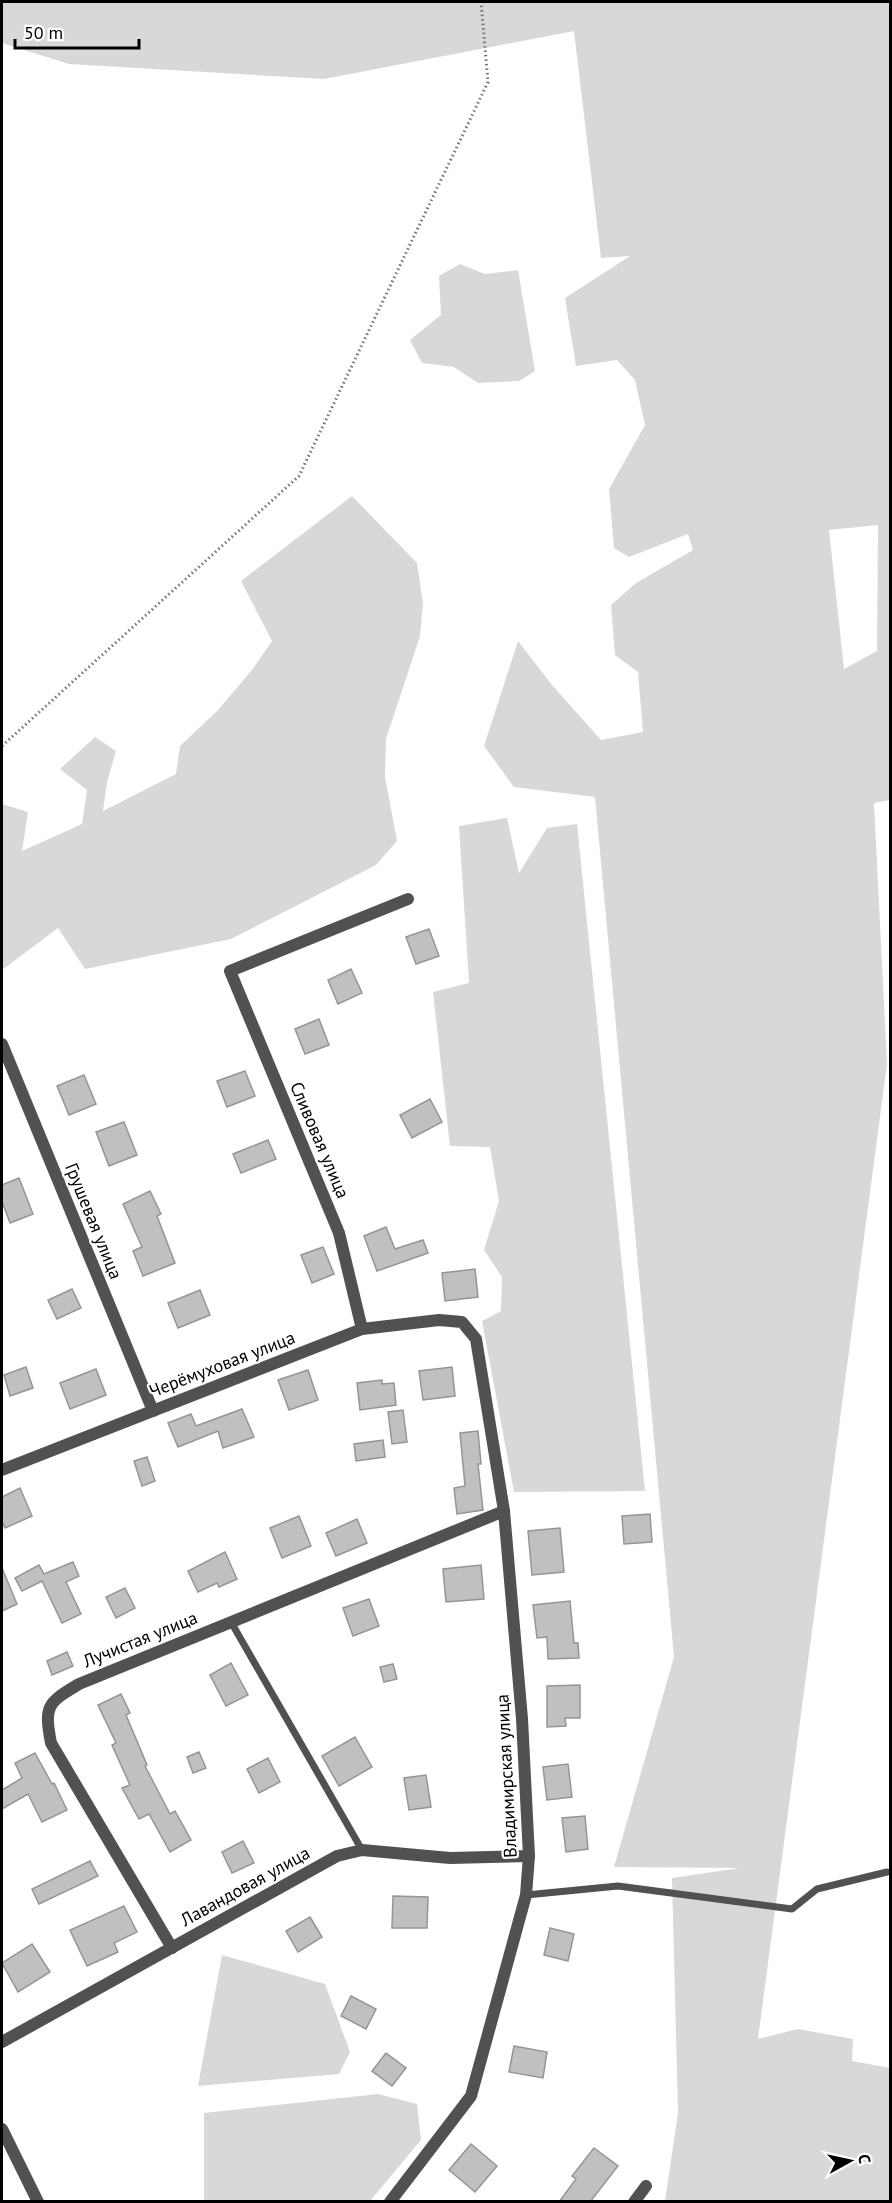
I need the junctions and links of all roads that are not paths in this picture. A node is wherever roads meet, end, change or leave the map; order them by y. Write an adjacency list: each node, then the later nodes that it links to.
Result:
1 (408, 899): 4 (street, Сливовая улица)
2 (2, 1044): 5 (street, Грушевая улица)
3 (462, 1322): 4 (street, Черёмуховая улица); 7 (street, Владимирская улица)
4 (362, 1329): 5 (street, Черёмуховая улица)
5 (153, 1411): 6 (street, Черёмуховая улица)
6 (2, 1470)
7 (504, 1511): 8 (street, Лучистая улица); 10 (street, Владимирская улица)
8 (231, 1622): 9 (lane); 13 (street, Лучистая улица)
9 (362, 1850): 10 (street, Лавандовая улица); 13 (street, Лавандовая улица)
10 (530, 1857): 12 (street, Владимирская улица)
11 (887, 1872): 12 (lane)
12 (526, 1895): 18 (street, Владимирская улица)
13 (172, 1948): 14 (street, Лавандовая улица)
14 (2, 2042)
15 (2, 2129): 17 (street)
16 (646, 2186): 19 (street)
17 (38, 2202)
18 (390, 2202)
19 (634, 2202)

